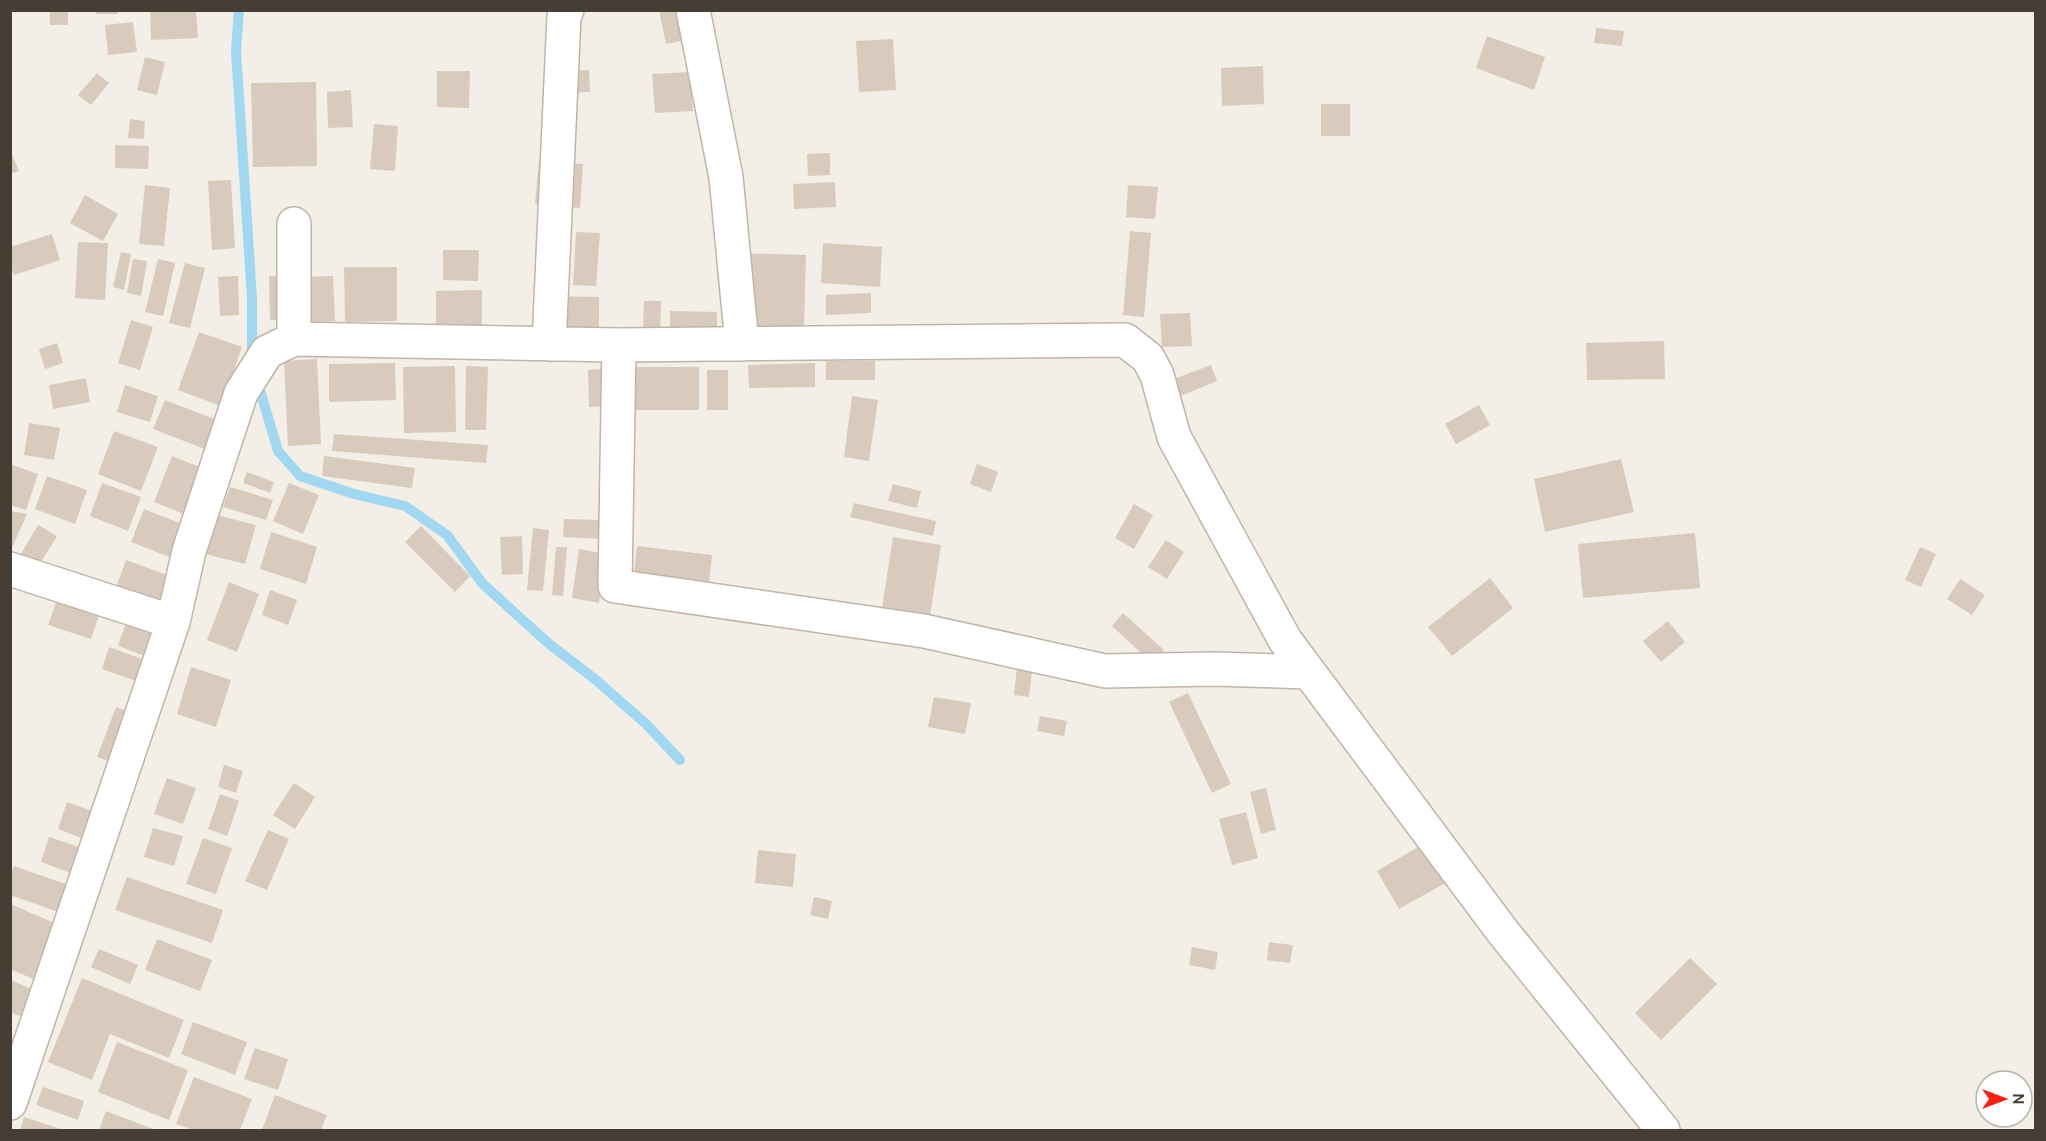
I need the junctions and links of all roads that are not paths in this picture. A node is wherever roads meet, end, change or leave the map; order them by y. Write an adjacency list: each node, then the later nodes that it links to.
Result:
1 (567, 10): 4 (street)
2 (693, 10): 5 (street)
3 (294, 224): 6 (street)
4 (549, 344): 6 (street); 7 (street)
5 (742, 344): 7 (street); 10 (street)
6 (280, 345): 9 (street)
7 (619, 345): 10 (street)
8 (10, 569): 9 (street)
9 (173, 622): 11 (street)
10 (1309, 672): 12 (street)
11 (10, 1103)
12 (1663, 1131)

